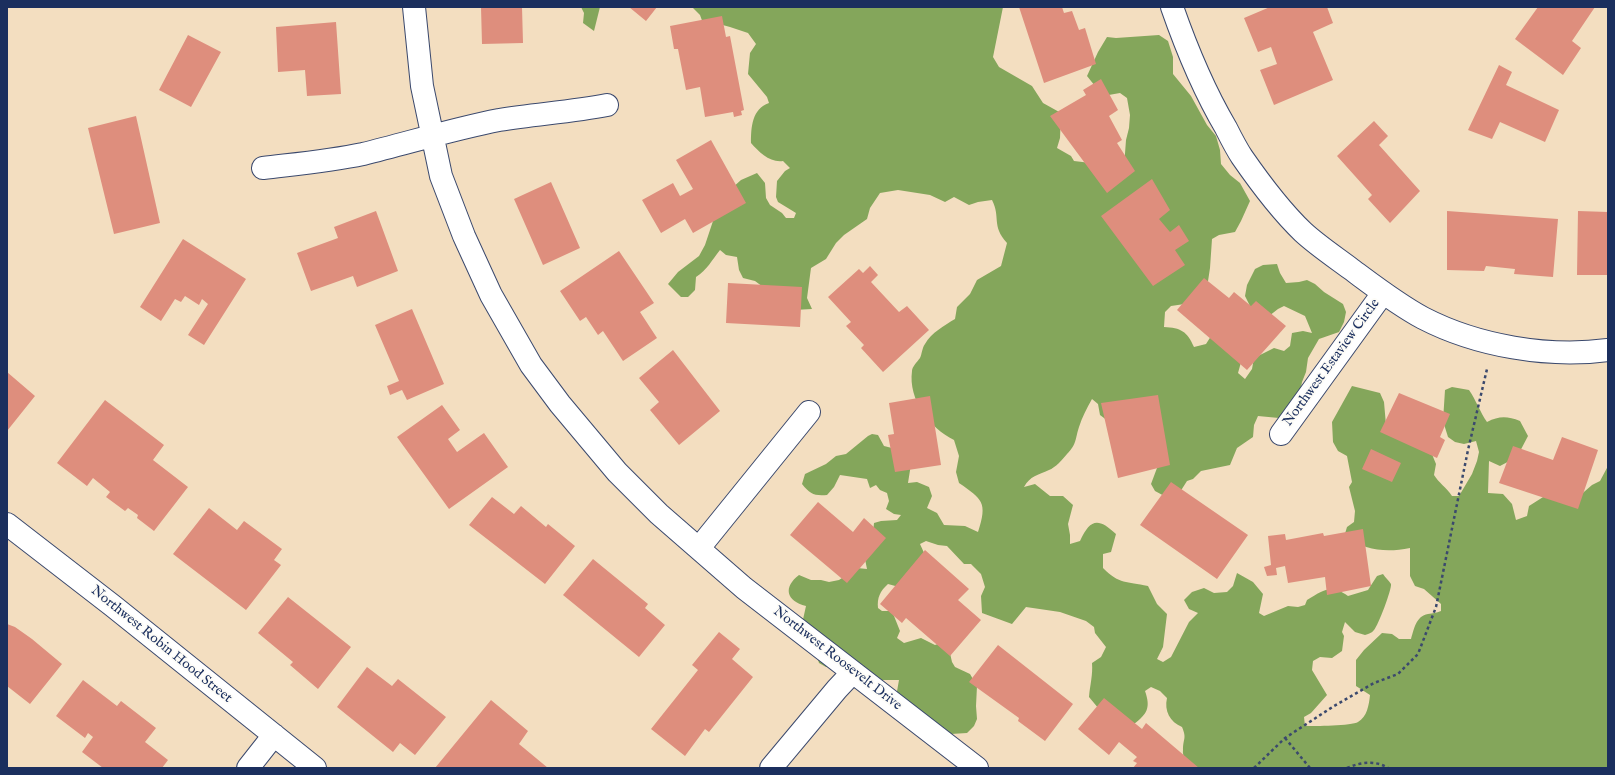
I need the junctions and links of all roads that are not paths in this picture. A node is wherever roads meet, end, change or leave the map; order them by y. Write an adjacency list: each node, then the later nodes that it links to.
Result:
1 (414, 7): 4 (street, Northwest Roosevelt Drive)
2 (1172, 7): 6 (street, Northwest Estaview Circle)
3 (607, 105): 4 (street)
4 (432, 136): 5 (street); 11 (street, Northwest Roosevelt Drive)
5 (263, 168)
6 (1383, 293): 7 (street, Northwest Estaview Circle); 9 (street, Northwest Estaview Circle)
7 (1608, 350)
8 (809, 412): 11 (street)
9 (1281, 434)
10 (7, 524): 13 (street, Northwest Robin Hood Street)
11 (699, 548): 12 (street, Northwest Roosevelt Drive)
12 (852, 673): 16 (street); 17 (street, Northwest Roosevelt Drive)
13 (274, 735): 14 (street); 15 (street, Northwest Robin Hood Street)
14 (248, 768)
15 (315, 768)
16 (771, 768)
17 (977, 768)

